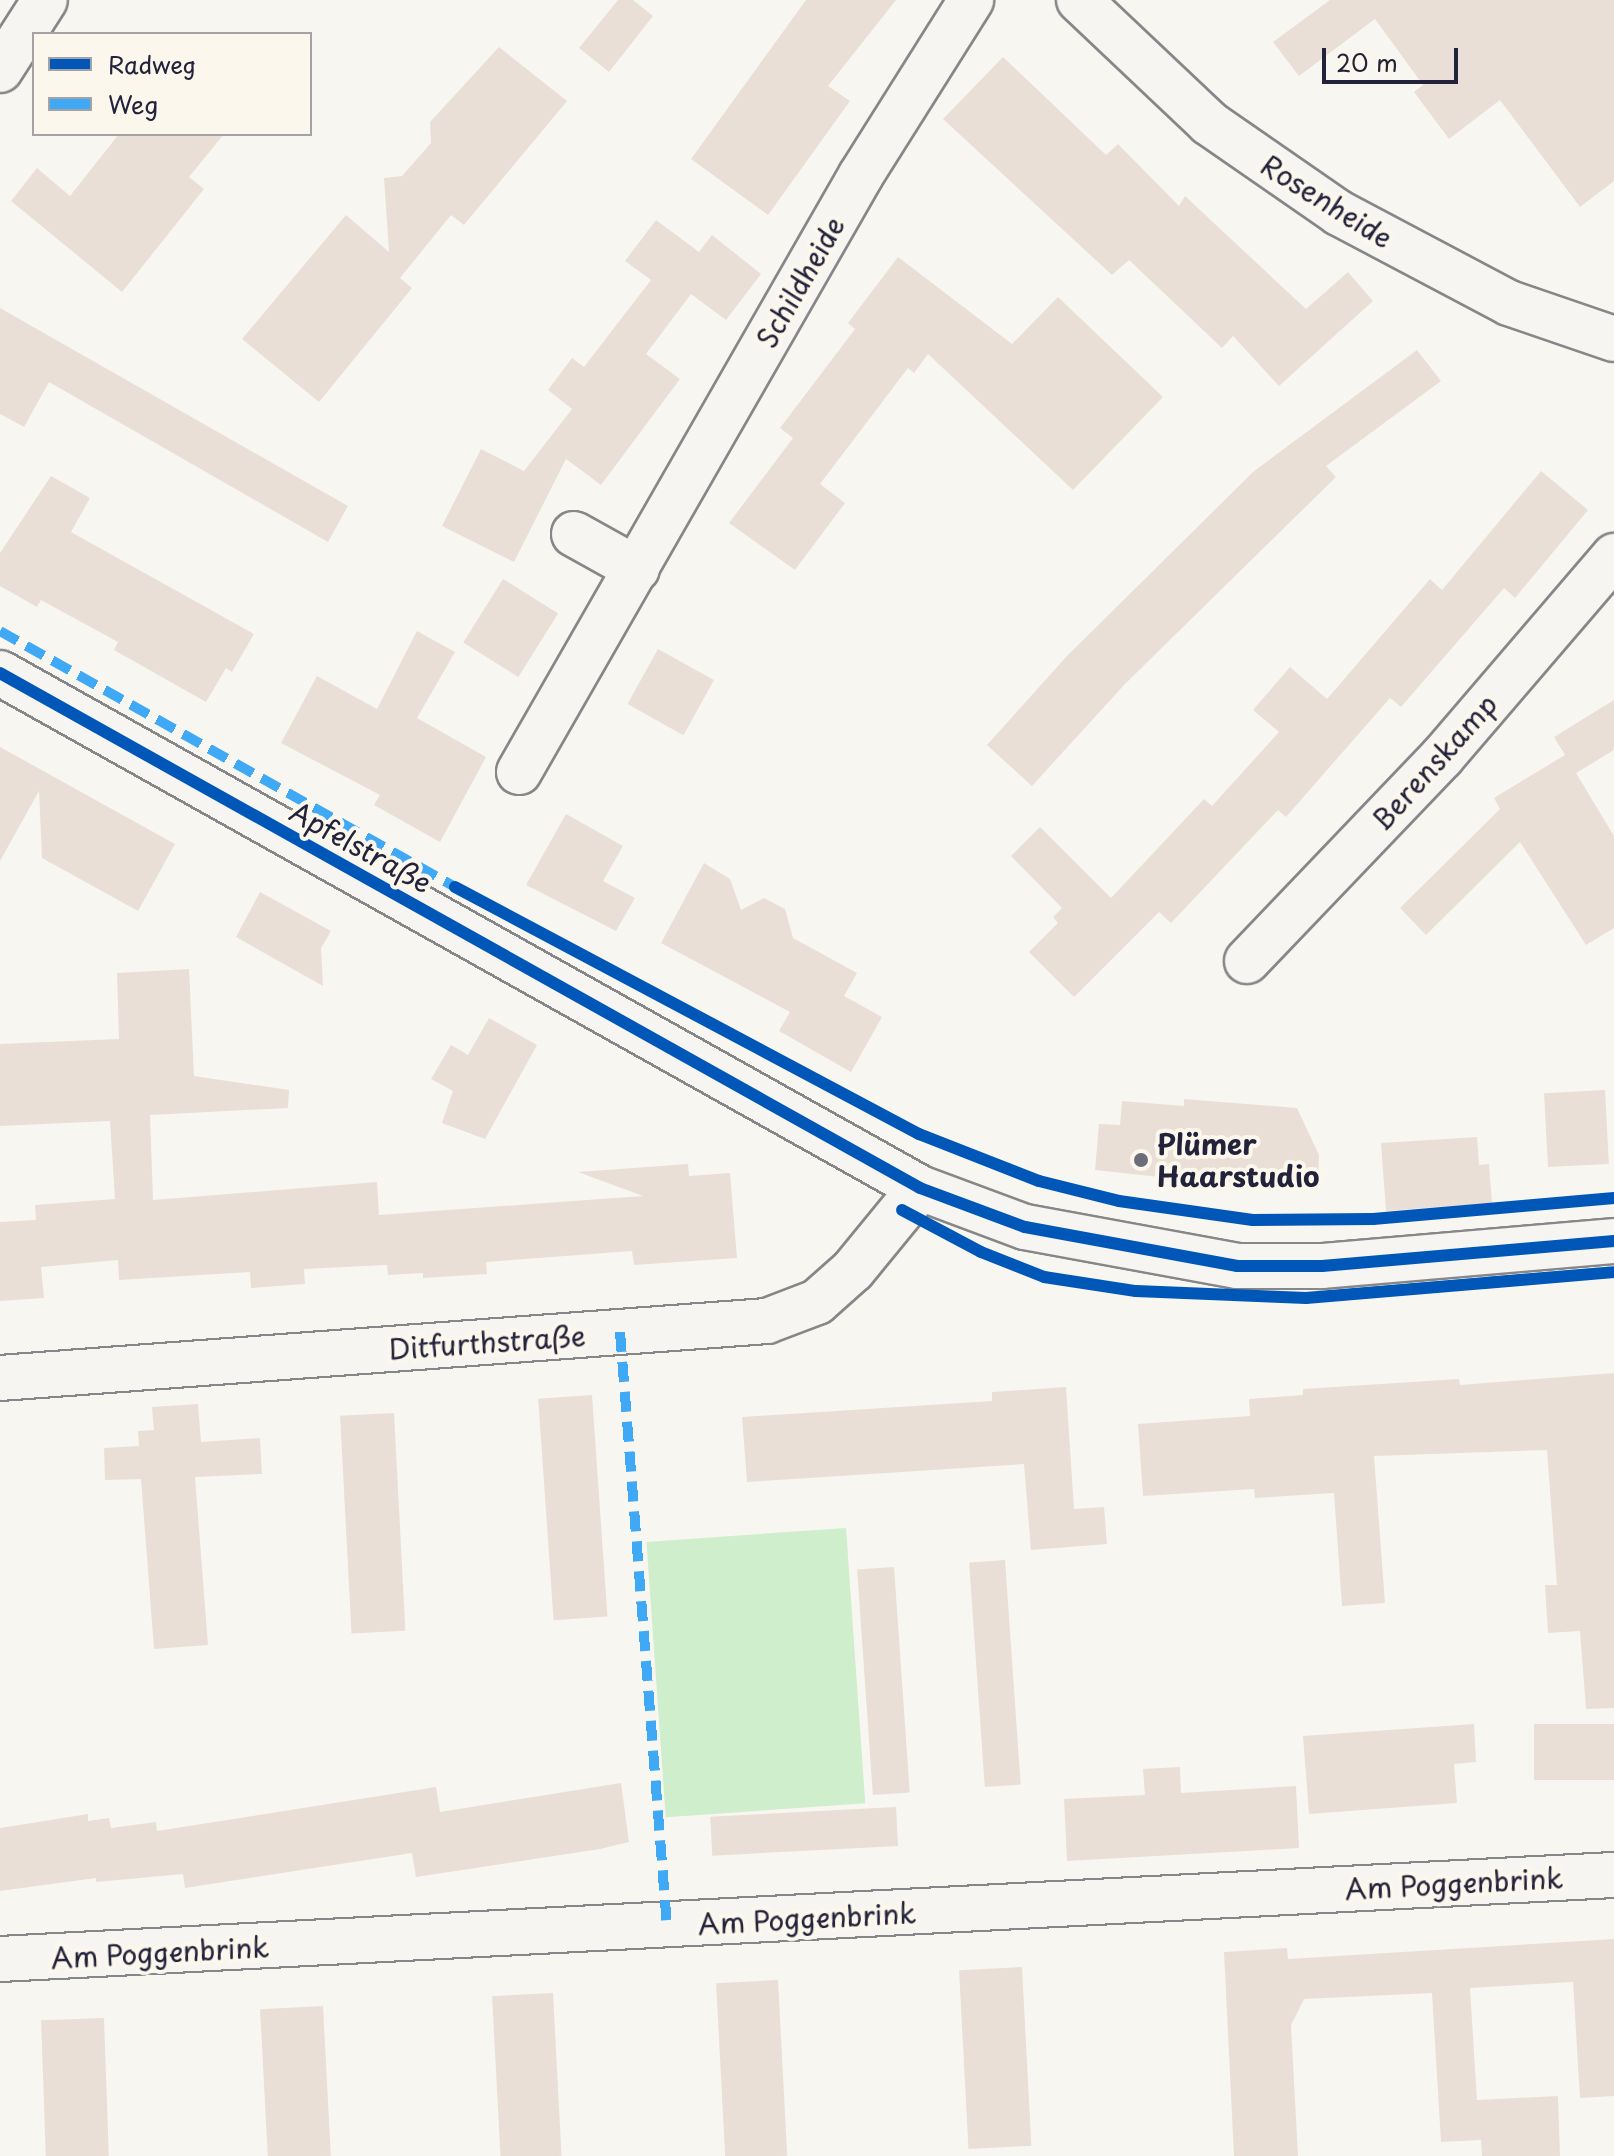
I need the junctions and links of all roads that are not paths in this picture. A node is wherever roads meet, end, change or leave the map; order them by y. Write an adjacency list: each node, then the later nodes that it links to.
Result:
1 (45, 0): 4 (street)
2 (971, 0): 8 (street, Schildheide)
3 (1079, 0): 5 (street, Rosenheide)
4 (0, 70)
5 (1614, 339)
6 (574, 534): 8 (street)
7 (1614, 556): 11 (street, Berenskamp)
8 (637, 569): 10 (street, Schildheide)
9 (0, 673): 12 (street, Apfelstraße)
10 (519, 772)
11 (1247, 961)
12 (920, 1188): 13 (street, Apfelstraße); 14 (street, Ditfurthstraße)
13 (1614, 1241)
14 (0, 1378)
15 (1614, 1875): 16 (street, Am Poggenbrink)
16 (0, 1959)

